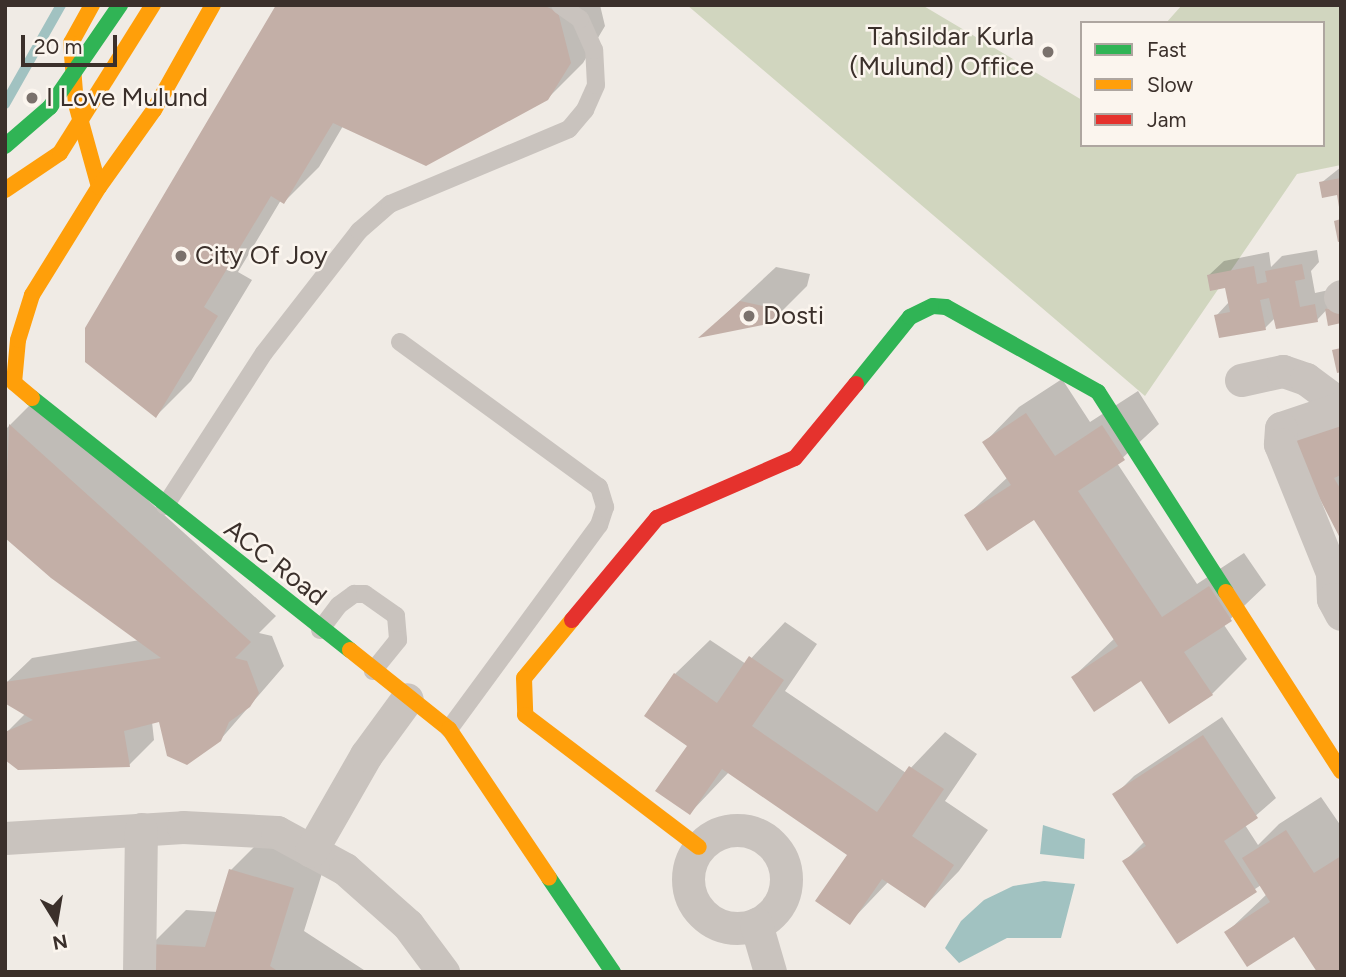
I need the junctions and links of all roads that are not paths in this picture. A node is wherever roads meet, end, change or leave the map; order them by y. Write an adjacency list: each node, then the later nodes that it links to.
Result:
1 (92, 5): 7 (street)
2 (120, 5): 6 (street, bridge)
3 (153, 5): 8 (street, bridge)
4 (213, 5): 7 (street, ACC Road)
5 (560, 5): 13 (lane)
6 (5, 146)
7 (99, 187): 11 (street, ACC Road)
8 (5, 190)
9 (400, 342): 18 (lane)
10 (1241, 380): 12 (street)
11 (10, 386): 13 (street, ACC Road)
12 (1341, 406): 14 (street)
13 (165, 507): 15 (street, ACC Road)
14 (1341, 614)
15 (320, 630): 16 (street, ACC Road); 16 (lane)
16 (373, 672): 17 (street, ACC Road)
17 (407, 699): 18 (street, ACC Road); 23 (street)
18 (449, 729): 27 (street, ACC Road)
19 (1341, 771): 22 (street)
20 (141, 829): 21 (street); 23 (street); 25 (street)
21 (5, 838)
22 (699, 847): 24 (street); 24 (street)
23 (311, 850): 26 (street)
24 (756, 924): 28 (street)
25 (139, 972)
26 (443, 972)
27 (613, 972)
28 (771, 972)

